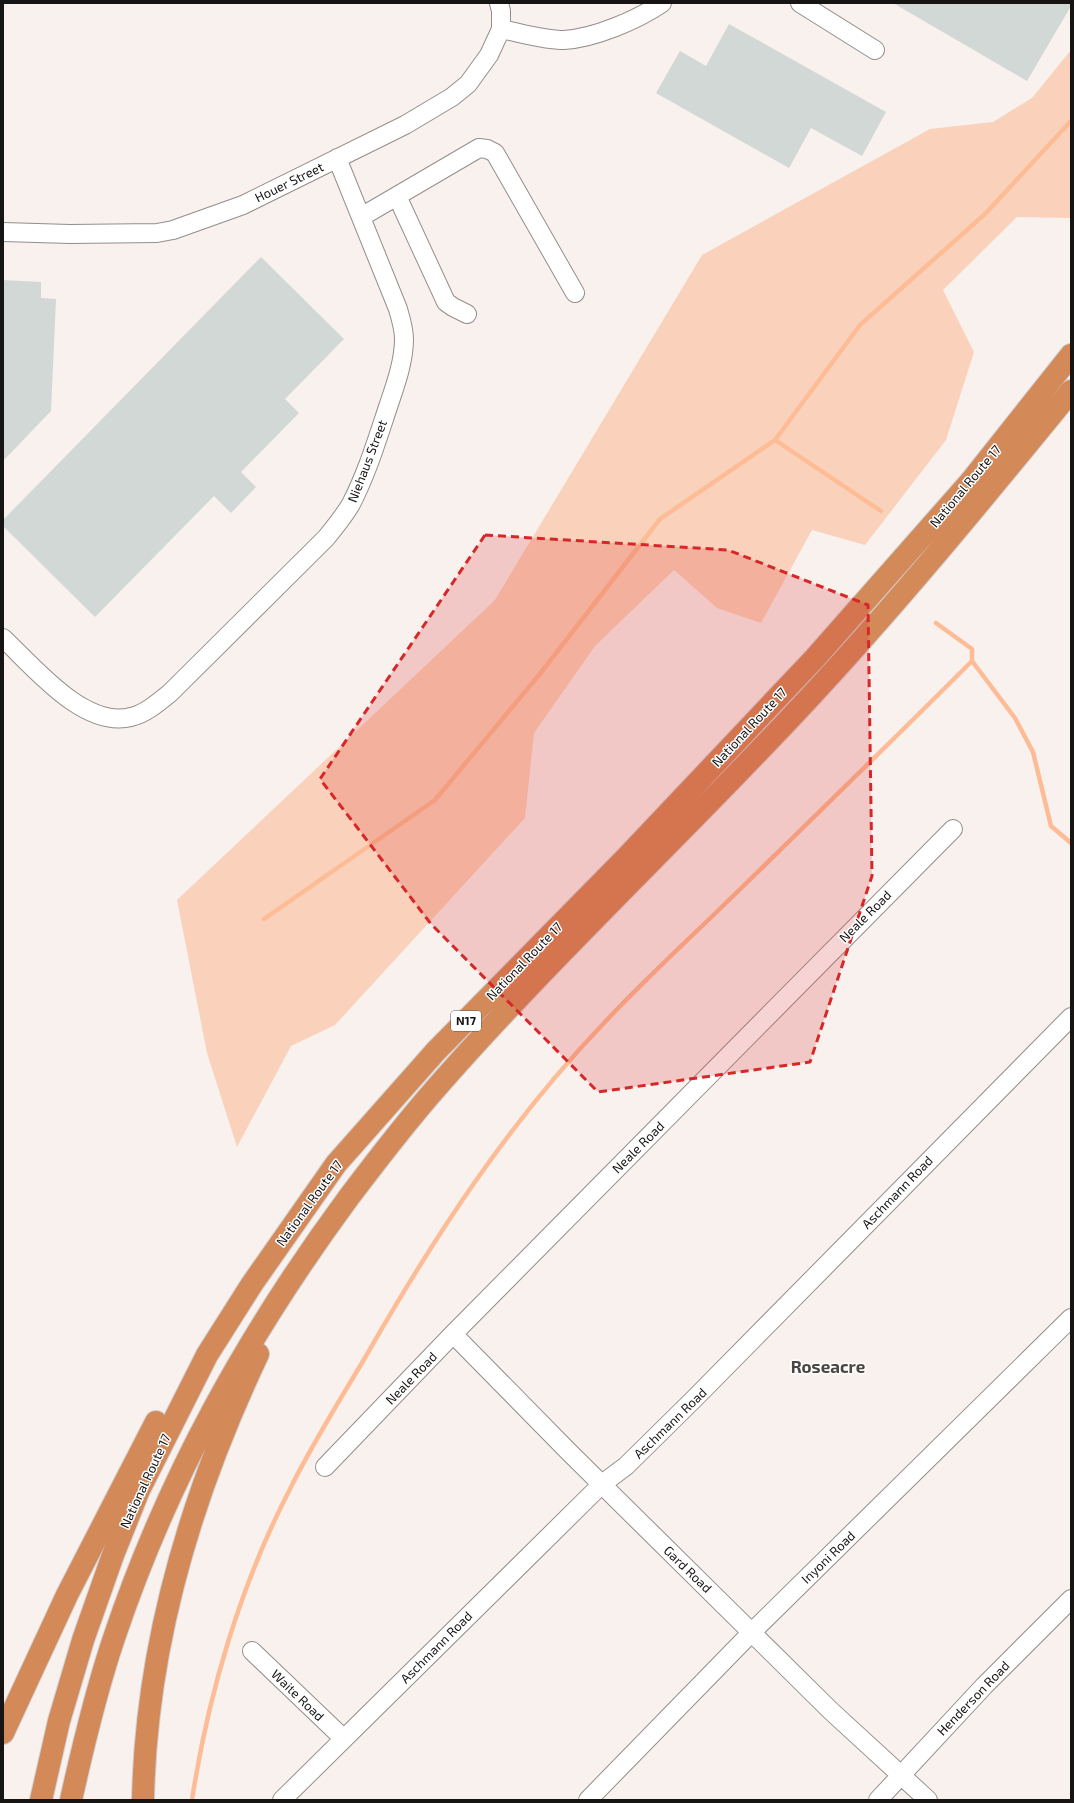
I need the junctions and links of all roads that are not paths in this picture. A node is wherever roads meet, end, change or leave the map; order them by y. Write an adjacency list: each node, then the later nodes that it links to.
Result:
1 (499, 3): 4 (street, Houer Street)
2 (662, 3): 4 (street)
3 (800, 3): 5 (street)
4 (501, 29): 6 (street, Houer Street)
5 (875, 50)
6 (337, 158): 8 (street, Niehaus Street); 9 (street, Houer Street)
7 (397, 196): 8 (street); 10 (street); 11 (street)
8 (361, 217): 14 (street, Niehaus Street)
9 (3, 232)
10 (575, 294)
11 (467, 314)
12 (1071, 355): 17 (highway, National Route 17 / N17)
13 (1071, 390): 18 (highway, N17)
14 (3, 638)
15 (953, 829): 20 (street, Neale Road)
16 (1071, 1017): 22 (street, Aschmann Road)
17 (336, 1164): 26 (highway); 29 (highway, National Route 17 / N17)
18 (293, 1276): 30 (highway, N17); 31 (highway)
19 (1071, 1318): 24 (street, Inyoni Road)
20 (453, 1334): 21 (street, Neale Road); 22 (street, Gard Road)
21 (325, 1467)
22 (602, 1484): 24 (street, Gard Road); 27 (street, Aschmann Road)
23 (1071, 1599): 28 (street, Henderson Road)
24 (752, 1632): 28 (street, Gard Road); 33 (street, Inyoni Road)
25 (252, 1651): 27 (street, Waite Road)
26 (3, 1733)
27 (344, 1739): 32 (street, Aschmann Road)
28 (902, 1774): 34 (street, Henderson Road); 35 (street, Gard Road)
29 (41, 1800)
30 (71, 1800)
31 (143, 1800)
32 (282, 1800)
33 (588, 1800)
34 (878, 1800)
35 (928, 1800)

